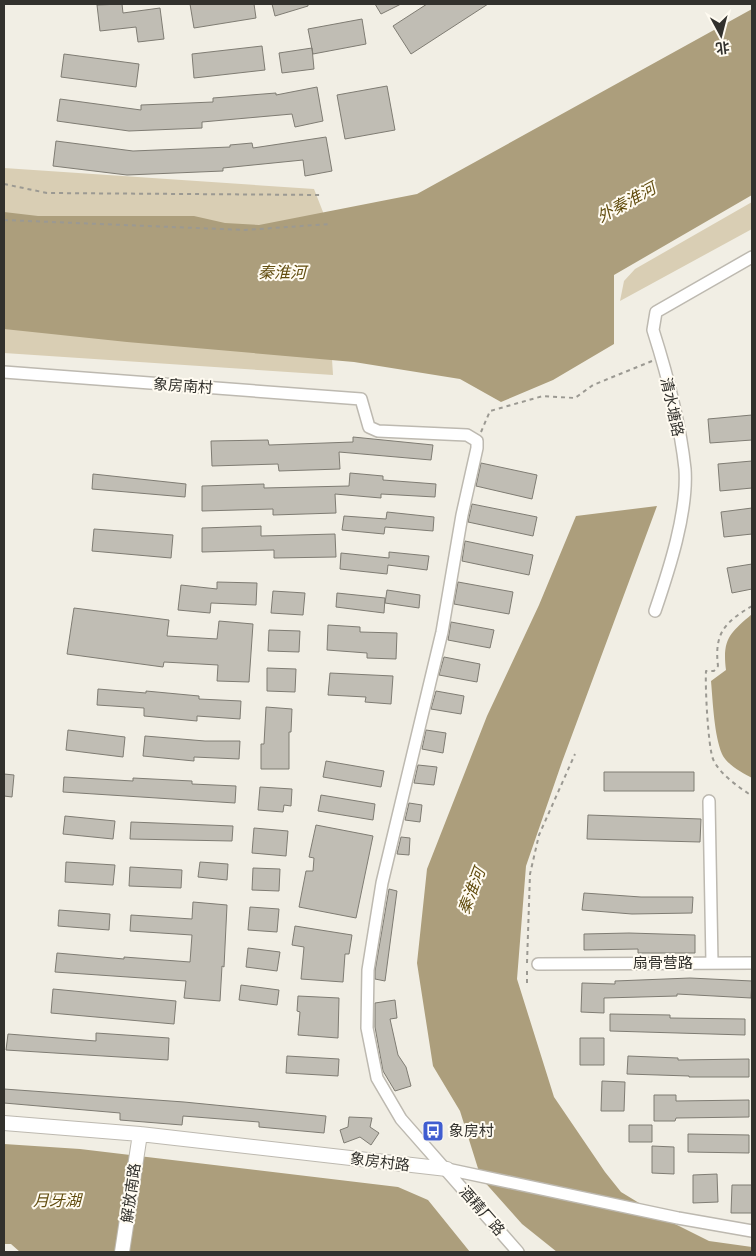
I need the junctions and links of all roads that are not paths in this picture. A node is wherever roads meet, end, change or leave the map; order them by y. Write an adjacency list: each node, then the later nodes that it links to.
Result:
1 (752, 257): 4 (street, 清水塘路)
2 (4, 372): 3 (street, 象房南村)
3 (477, 441): 11 (street, 酒精厂路)
4 (655, 611)
5 (709, 801): 6 (street)
6 (712, 963): 7 (street, 扇骨营路); 8 (street, 扇骨营路)
7 (752, 963)
8 (538, 964)
9 (4, 1123): 10 (street, 象房村路)
10 (140, 1134): 11 (street, 象房村路); 13 (street, 解放南路)
11 (447, 1169): 12 (street, 象房村路); 14 (street, 酒精厂路)
12 (752, 1231)
13 (122, 1252)
14 (518, 1252)

